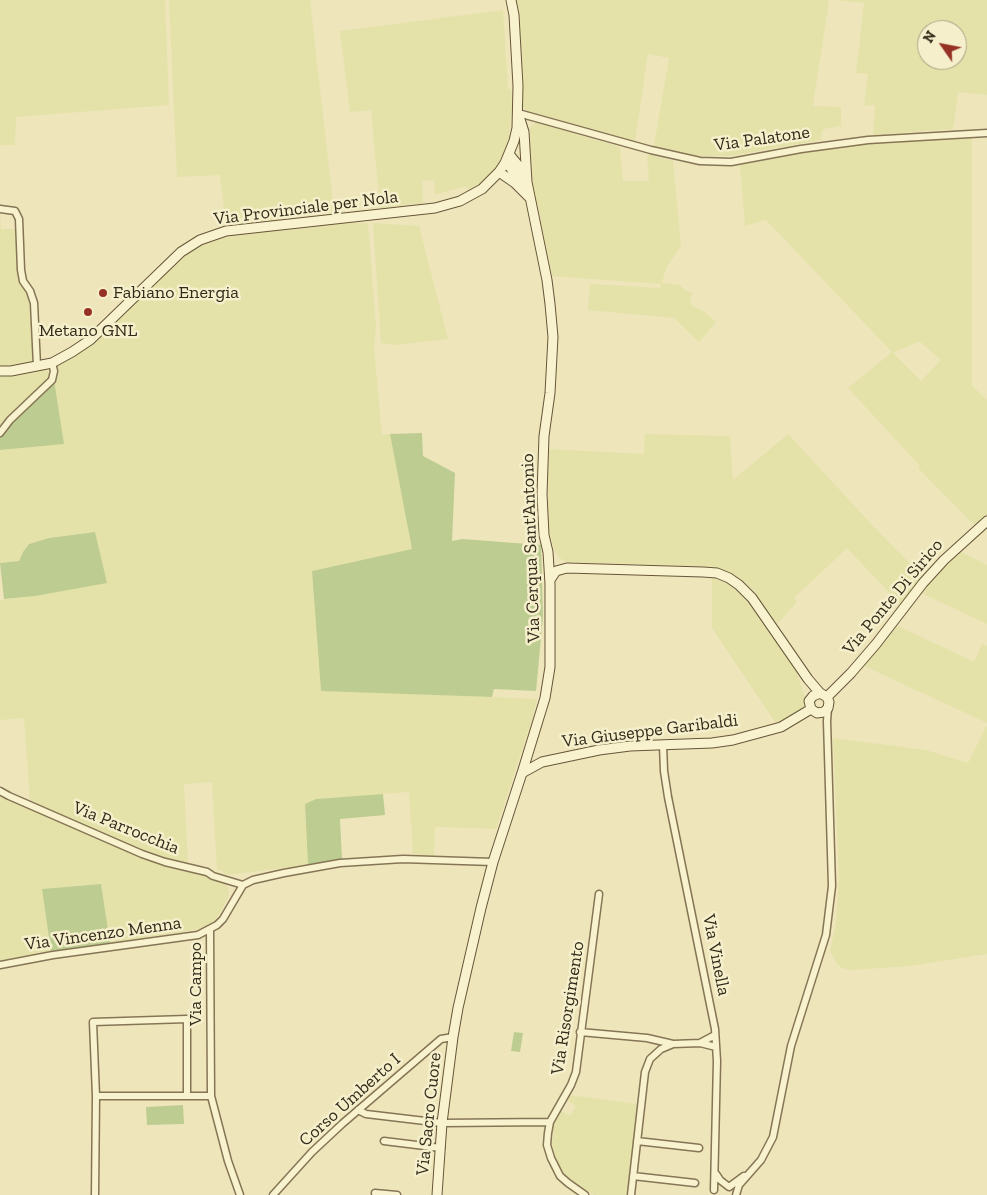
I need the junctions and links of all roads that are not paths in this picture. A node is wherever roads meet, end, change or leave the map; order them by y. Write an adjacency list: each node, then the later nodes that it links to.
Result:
1 (511, 0): 2 (street)
2 (518, 113): 3 (street, Via Palatone); 4 (street, Via Provinciale per Nola); 7 (street)
3 (987, 133)
4 (510, 154): 5 (street, Via Provinciale per Nola); 7 (street, Via Cerqua Sant'Antonio)
5 (505, 163): 6 (street, Via Provinciale per Nola); 7 (street, Via Cerqua Sant'Antonio)
6 (499, 172): 7 (street, Via Cerqua Sant'Antonio); 9 (street, Via Provinciale per Nola)
7 (525, 186): 14 (street, Via Cerqua Sant'Antonio)
8 (0, 209): 10 (street)
9 (52, 363): 10 (street, Via Provinciale per Nola); 12 (street)
10 (37, 366): 11 (street, Via Provinciale per Nola)
11 (0, 371)
12 (0, 433)
13 (987, 521): 16 (street, Via Ponte Di Sirico)
14 (553, 566): 15 (street); 21 (street, Via Cerqua Sant'Antonio)
15 (808, 679): 16 (street); 17 (street)
16 (824, 695): 17 (street, Via Ponte Di Sirico); 18 (street)
17 (813, 708): 18 (street); 19 (street); 20 (street, Via Giuseppe Garibaldi)
18 (828, 708): 19 (street)
19 (827, 729): 44 (street)
20 (663, 745): 21 (street, Via Giuseppe Garibaldi); 29 (street, Via Vinella)
21 (522, 772): 23 (street)
22 (0, 791): 24 (street, Via Parrocchia)
23 (493, 862): 24 (street); 30 (street)
24 (243, 885): 26 (street, Via Campo)
25 (599, 894): 28 (street, Via Risorgimento)
26 (210, 929): 27 (street, Via Vincenzo Menna); 36 (street, Via Campo)
27 (0, 965)
28 (580, 1032): 32 (street); 38 (street, Via Risorgimento)
29 (715, 1035): 31 (street); 33 (street, Via Vinella)
30 (453, 1036): 37 (street, Corso Umberto I); 39 (street, Via Sacro Cuore)
31 (700, 1043): 32 (street); 33 (street)
32 (674, 1044): 40 (street)
33 (716, 1047): 45 (street, Via Vinella)
34 (96, 1096): 35 (street); 35 (street, Via Campo); 51 (street)
35 (187, 1096): 36 (street)
36 (212, 1096): 52 (street, Via Campo)
37 (358, 1110): 39 (street); 53 (street, Corso Umberto I)
38 (550, 1122): 39 (street); 56 (street, Via Risorgimento)
39 (442, 1123): 42 (street, Via Sacro Cuore)
40 (637, 1141): 43 (street); 46 (street)
41 (384, 1142): 42 (street)
42 (441, 1148): 55 (street, Via Sacro Cuore)
43 (699, 1148)
44 (752, 1170): 48 (street); 58 (street)
45 (715, 1173): 48 (street); 50 (street, Via Vinella)
46 (633, 1176): 47 (street); 57 (street)
47 (695, 1184)
48 (729, 1187): 50 (street); 58 (street)
49 (375, 1193): 54 (street)
50 (713, 1193)
51 (96, 1195)
52 (240, 1195)
53 (273, 1195)
54 (397, 1195)
55 (437, 1195)
56 (585, 1195)
57 (631, 1195)
58 (736, 1195)

